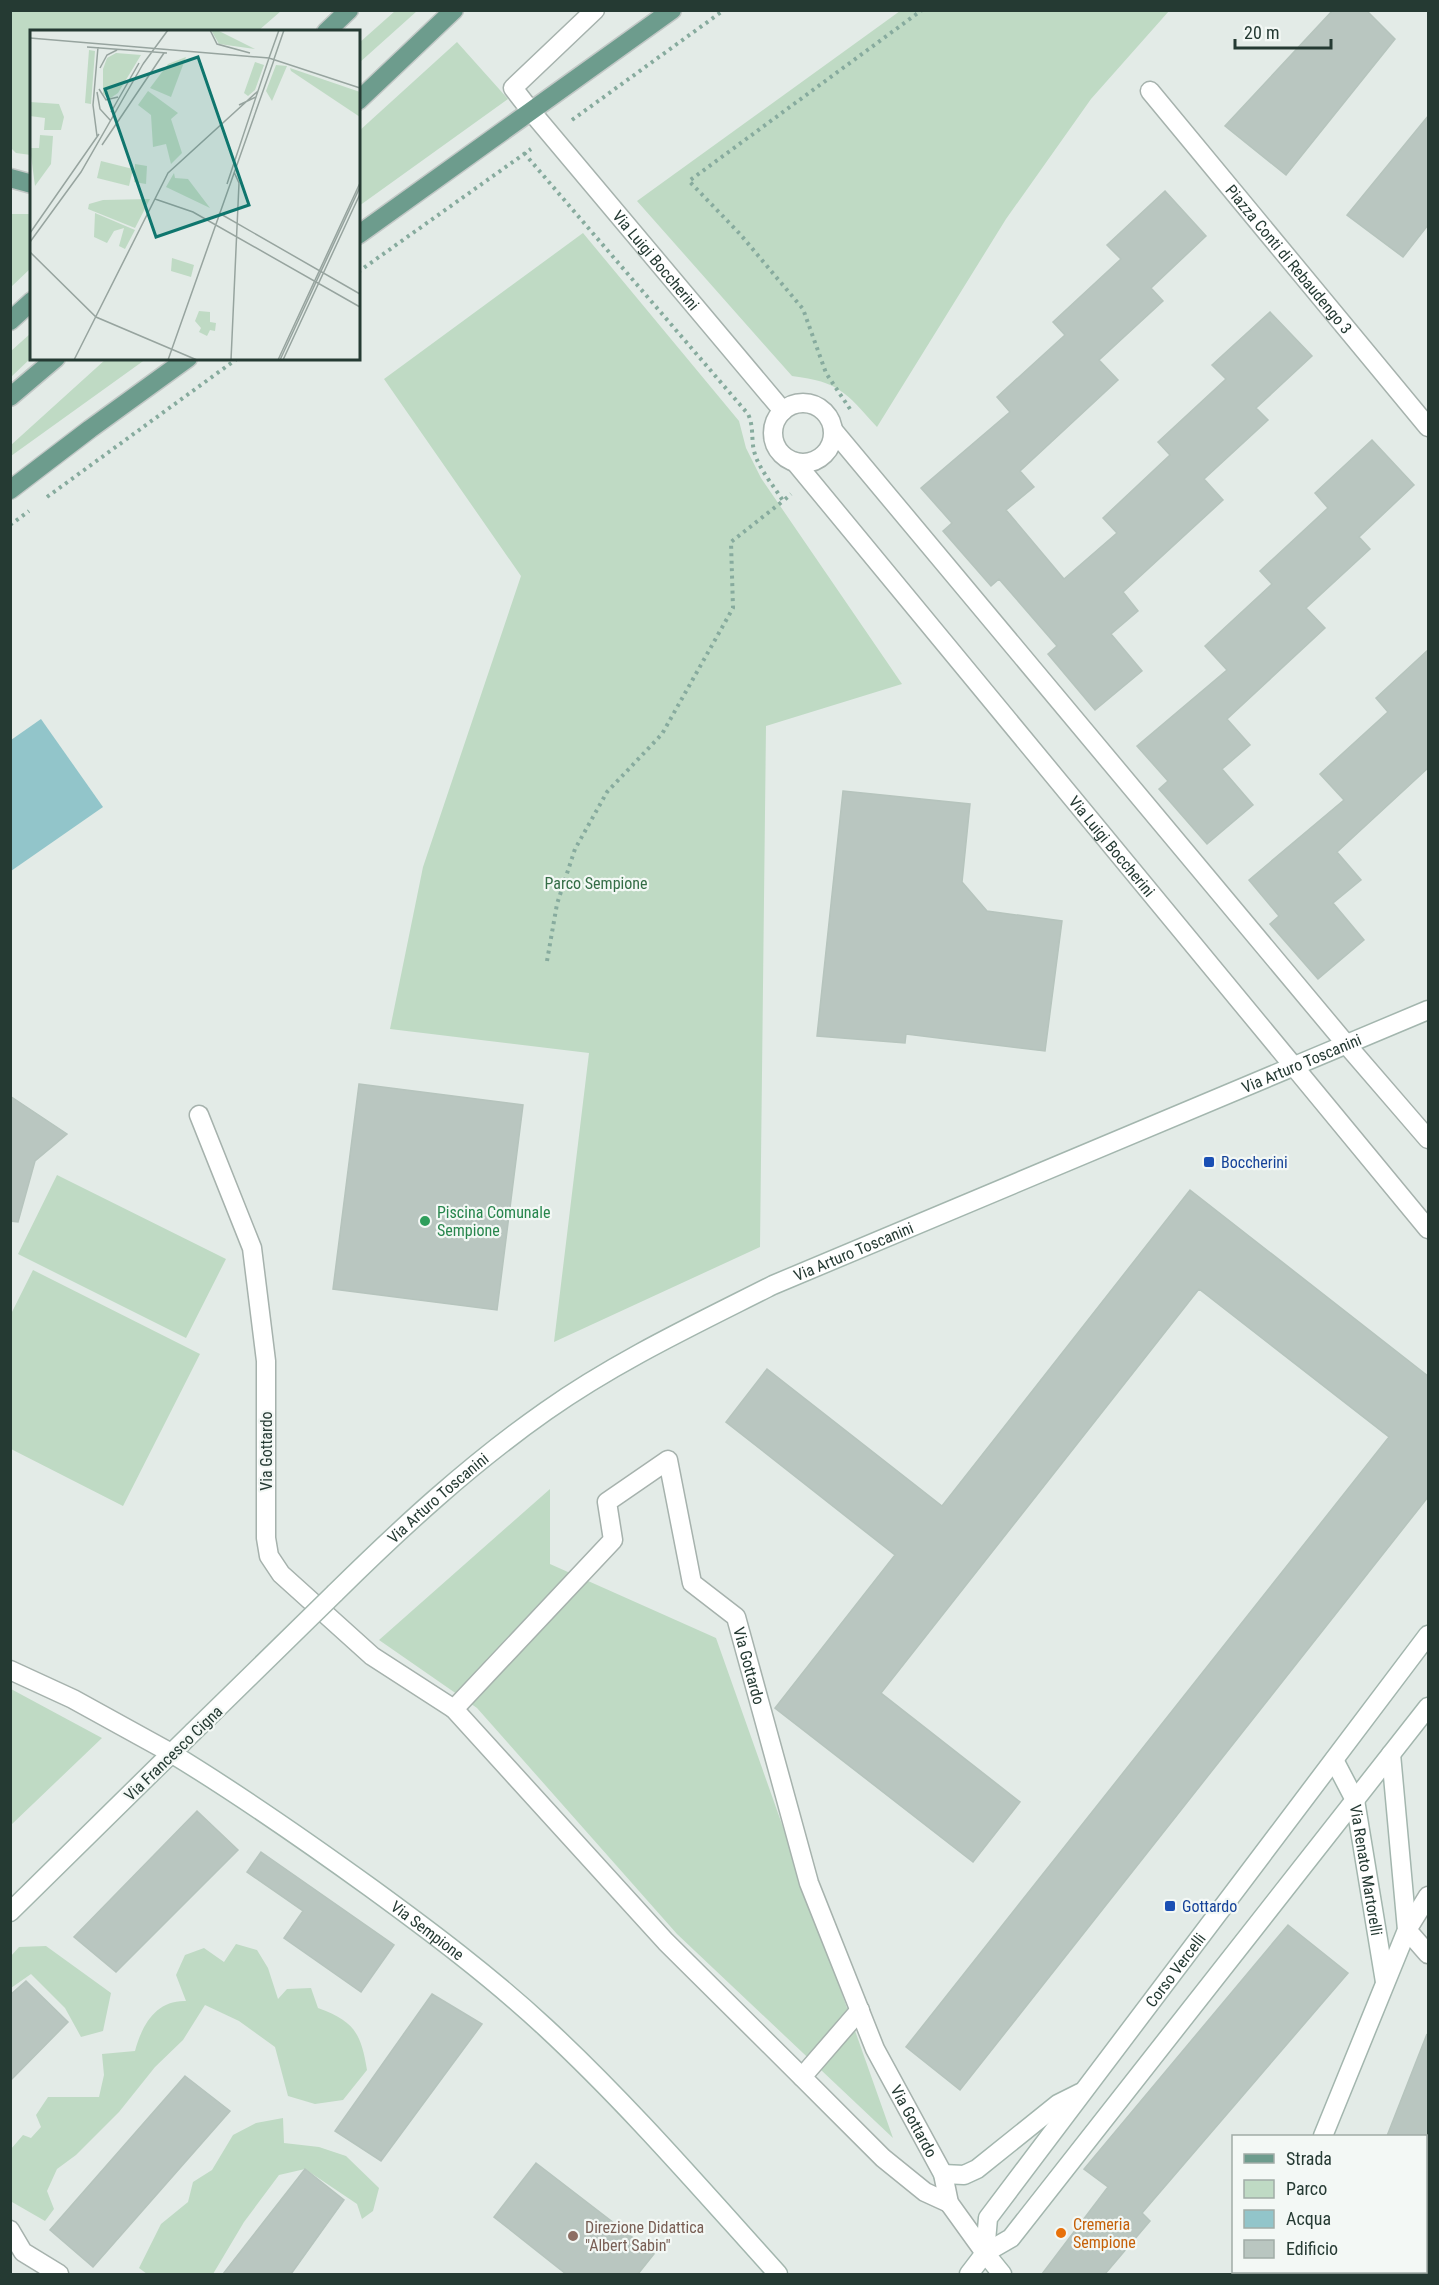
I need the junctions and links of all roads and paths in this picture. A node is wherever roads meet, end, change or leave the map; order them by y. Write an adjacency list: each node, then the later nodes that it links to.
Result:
1 (349, 10): 7 (main road)
2 (454, 10): 9 (main road)
3 (595, 10): 10 (street, Via Luigi Boccherini)
4 (672, 10): 10 (main road)
5 (724, 10): 11 (path)
6 (922, 10): 23 (path)
7 (328, 30)
8 (1150, 91): 27 (street, Piazza Conti di Rebaudengo 3)
9 (360, 99)
10 (530, 110): 16 (main road); 25 (street, Via Luigi Boccherini)
11 (567, 124)
12 (530, 150): 13 (path)
13 (524, 153): 17 (path); 26 (path)
14 (10, 178): 15 (main road)
15 (30, 183)
16 (360, 234)
17 (360, 271)
18 (30, 304): 19 (main road)
19 (10, 321)
20 (54, 360): 24 (main road)
21 (185, 360): 30 (main road)
22 (235, 360): 32 (path)
23 (826, 373)
24 (10, 397)
25 (783, 411): 28 (street); 29 (street)
26 (748, 414)
27 (1428, 427)
28 (833, 430): 29 (street); 35 (street)
29 (795, 462): 36 (street, Via Luigi Boccherini)
30 (10, 490)
31 (783, 501): 33 (path)
32 (10, 525)
33 (547, 961)
34 (1428, 1010): 35 (street, Via Arturo Toscanini)
35 (1346, 1044): 36 (street, Via Arturo Toscanini); 38 (street)
36 (1292, 1066): 39 (street, Via Luigi Boccherini); 40 (street, Via Arturo Toscanini)
37 (199, 1115): 44 (street, Via Gottardo)
38 (1428, 1139)
39 (1428, 1229)
40 (335, 1593): 45 (street, Via Francesco Cigna, bridge)
41 (1428, 1635): 47 (street, Corso Vercelli)
42 (10, 1670): 45 (street, Via Sempione)
43 (1428, 1707): 46 (street)
44 (454, 1709): 54 (street, Via Gottardo); 55 (street, Via Gottardo)
45 (171, 1753): 50 (street, Via Francesco Cigna); 63 (street, Via Sempione)
46 (1391, 1754): 48 (street); 51 (street, Via Renato Martorelli)
47 (1334, 1760): 48 (street, Via Renato Martorelli); 56 (street, Corso Vercelli)
48 (1354, 1800): 53 (street, Via Renato Martorelli); 61 (street)
49 (1428, 1896): 51 (street, Via Renato Martorelli)
50 (10, 1912)
51 (1407, 1930): 52 (street); 53 (street, Via Renato Martorelli)
52 (1428, 1954)
53 (1385, 1982): 57 (street, Via Renato Martorelli)
54 (860, 2010): 55 (street); 58 (street, Via Gottardo)
55 (802, 2077): 59 (street, Via Gottardo)
56 (1084, 2091): 58 (street); 61 (street, Corso Vercelli)
57 (1323, 2135)
58 (944, 2174): 59 (street, Via Gottardo)
59 (949, 2203): 61 (street, Via Gottardo)
60 (10, 2230): 62 (street)
61 (985, 2253): 64 (street); 65 (street, Via Gottardo)
62 (59, 2274)
63 (778, 2274)
64 (969, 2274)
65 (1002, 2274)

